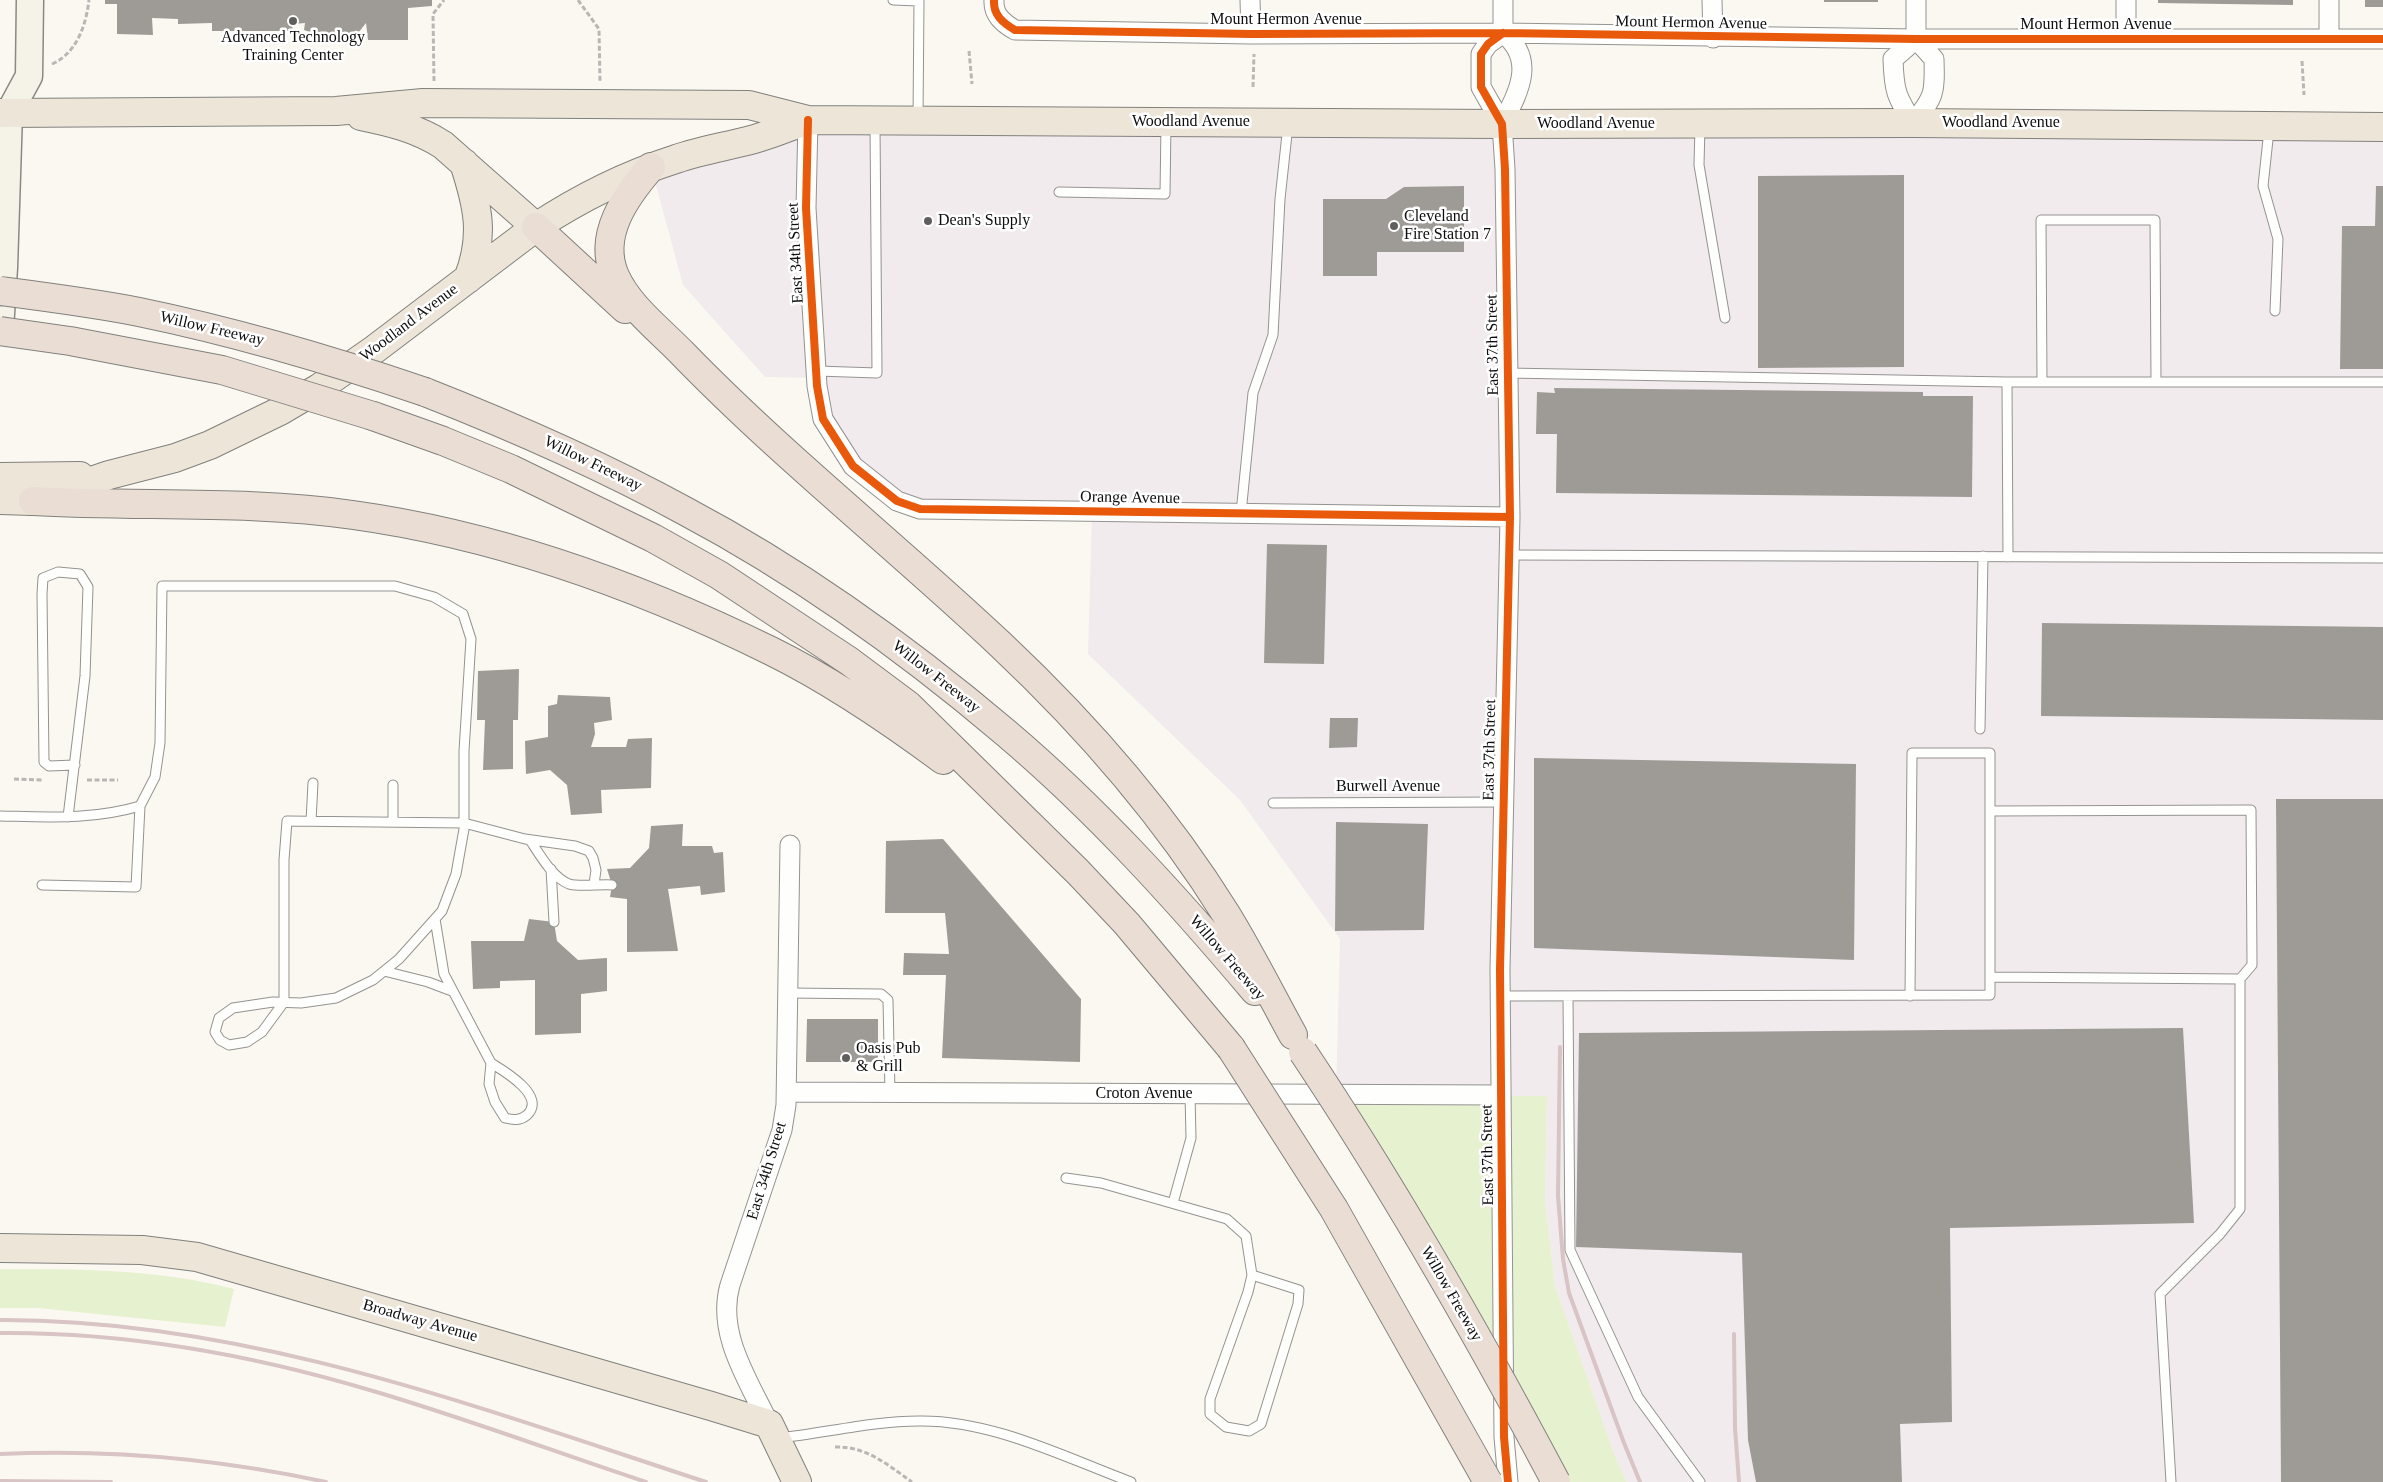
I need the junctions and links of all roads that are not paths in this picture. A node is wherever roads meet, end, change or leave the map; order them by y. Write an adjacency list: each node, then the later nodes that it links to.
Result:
1 (30, 0): 18 (main road)
2 (893, 0): 3 (lane)
3 (920, 0): 21 (lane)
4 (994, 0): 12 (street, Mount Hermon Avenue)
5 (1250, 0): 12 (street)
6 (1503, 0): 11 (street)
7 (1712, 0): 13 (street)
8 (1916, 0): 16 (street)
9 (2126, 0): 14 (street)
10 (2329, 0): 15 (street)
11 (1503, 33): 12 (street, Mount Hermon Avenue); 13 (street, Mount Hermon Avenue); 27 (street, East 37th Street); 27 (street, East 37th Street)
12 (1251, 34)
13 (1713, 38): 16 (street, Mount Hermon Avenue)
14 (2126, 38): 15 (street, Mount Hermon Avenue); 16 (street, Mount Hermon Avenue)
15 (2329, 38): 17 (street, Mount Hermon Avenue)
16 (1916, 39): 26 (street); 26 (street)
17 (2383, 39)
18 (3, 109): 19 (main road, Woodland Avenue); 38 (main road)
19 (336, 111): 22 (main road, Woodland Avenue); 30 (main road)
20 (875, 119): 21 (main road, Woodland Avenue); 22 (main road, Woodland Avenue); 41 (lane)
21 (918, 119): 23 (main road, Woodland Avenue)
22 (808, 120): 31 (main road, Woodland Avenue); 41 (street, East 34th Street)
23 (1166, 122): 24 (main road, Woodland Avenue); 32 (lane)
24 (1288, 122): 27 (main road, Woodland Avenue); 50 (lane)
25 (1700, 123): 26 (main road, Woodland Avenue); 27 (main road, Woodland Avenue); 37 (lane)
26 (1913, 123): 28 (main road, Woodland Avenue)
27 (1502, 124): 40 (street, East 37th Street)
28 (2270, 125): 29 (main road, Woodland Avenue); 36 (lane)
29 (2383, 127)
30 (464, 163): 33 (main road); 34 (main road)
31 (651, 168): 33 (main road, Woodland Avenue); 39 (highway)
32 (1059, 192)
33 (536, 227): 34 (main road, Woodland Avenue); 39 (highway)
34 (468, 279): 46 (main road, Woodland Avenue)
35 (0, 291): 87 (highway, Willow Freeway, bridge)
36 (2275, 311)
37 (1725, 318)
38 (0, 330): 64 (highway, bridge)
39 (700, 371): 87 (highway)
40 (1508, 373): 42 (lane); 51 (street, East 37th Street)
41 (817, 378): 50 (street, Orange Avenue)
42 (2007, 382): 43 (lane); 54 (lane)
43 (2042, 382): 44 (lane); 44 (lane)
44 (2156, 382): 45 (lane)
45 (2383, 382)
46 (109, 475): 47 (main road); 49 (main road, Woodland Avenue)
47 (0, 477)
48 (0, 500): 49 (main road, Woodland Avenue)
49 (33, 501): 64 (highway)
50 (1241, 514): 51 (street, Orange Avenue)
51 (1510, 517): 52 (street, East 37th Street)
52 (1509, 555): 53 (lane); 60 (street, East 37th Street)
53 (1983, 556): 54 (lane); 56 (lane)
54 (2008, 556): 55 (lane)
55 (2383, 558)
56 (1980, 729)
57 (75, 765): 57 (lane); 66 (lane)
58 (313, 783): 67 (lane)
59 (394, 785): 68 (lane)
60 (1503, 802): 61 (lane, Burwell Avenue); 83 (street, East 37th Street)
61 (1273, 803)
62 (140, 806): 66 (lane); 69 (lane); 75 (lane)
63 (1990, 811): 79 (lane); 80 (lane); 85 (lane)
64 (1018, 814): 100 (highway, bridge)
65 (0, 816): 66 (lane)
66 (68, 817)
67 (311, 821): 68 (lane); 86 (lane)
68 (393, 822): 69 (lane)
69 (464, 823): 70 (lane); 76 (lane)
70 (530, 840): 72 (lane); 73 (lane)
71 (790, 844): 82 (street, East 34th Street)
72 (551, 869): 73 (lane); 77 (lane)
73 (594, 884): 74 (lane)
74 (612, 885)
75 (42, 886)
76 (435, 919): 78 (lane); 81 (lane)
77 (554, 922)
78 (384, 971): 81 (lane); 86 (lane)
79 (1990, 978): 80 (lane); 85 (lane)
80 (2240, 980): 104 (lane)
81 (452, 991): 88 (lane)
82 (788, 993): 89 (street, East 34th Street); 90 (lane)
83 (1500, 996): 84 (lane); 92 (street, East 37th Street)
84 (1568, 996): 85 (lane); 103 (lane)
85 (1910, 996)
86 (284, 1002): 86 (lane)
87 (1298, 1044): 102 (highway, Willow Freeway, bridge)
88 (491, 1063): 88 (lane)
89 (787, 1092): 90 (street, Croton Avenue); 97 (street, East 34th Street)
90 (890, 1093): 91 (street, Croton Avenue)
91 (1190, 1094): 92 (street, Croton Avenue); 94 (lane)
92 (1501, 1095): 101 (street, East 37th Street)
93 (1066, 1178): 94 (lane)
94 (1172, 1203): 96 (lane)
95 (0, 1248): 97 (main road, Broadway Avenue)
96 (1252, 1275): 96 (lane)
97 (773, 1431): 98 (main road); 99 (lane)
98 (797, 1482)
99 (1131, 1482)
100 (1488, 1482)
101 (1508, 1482)
102 (1556, 1482)
103 (1700, 1482)
104 (2171, 1482)

